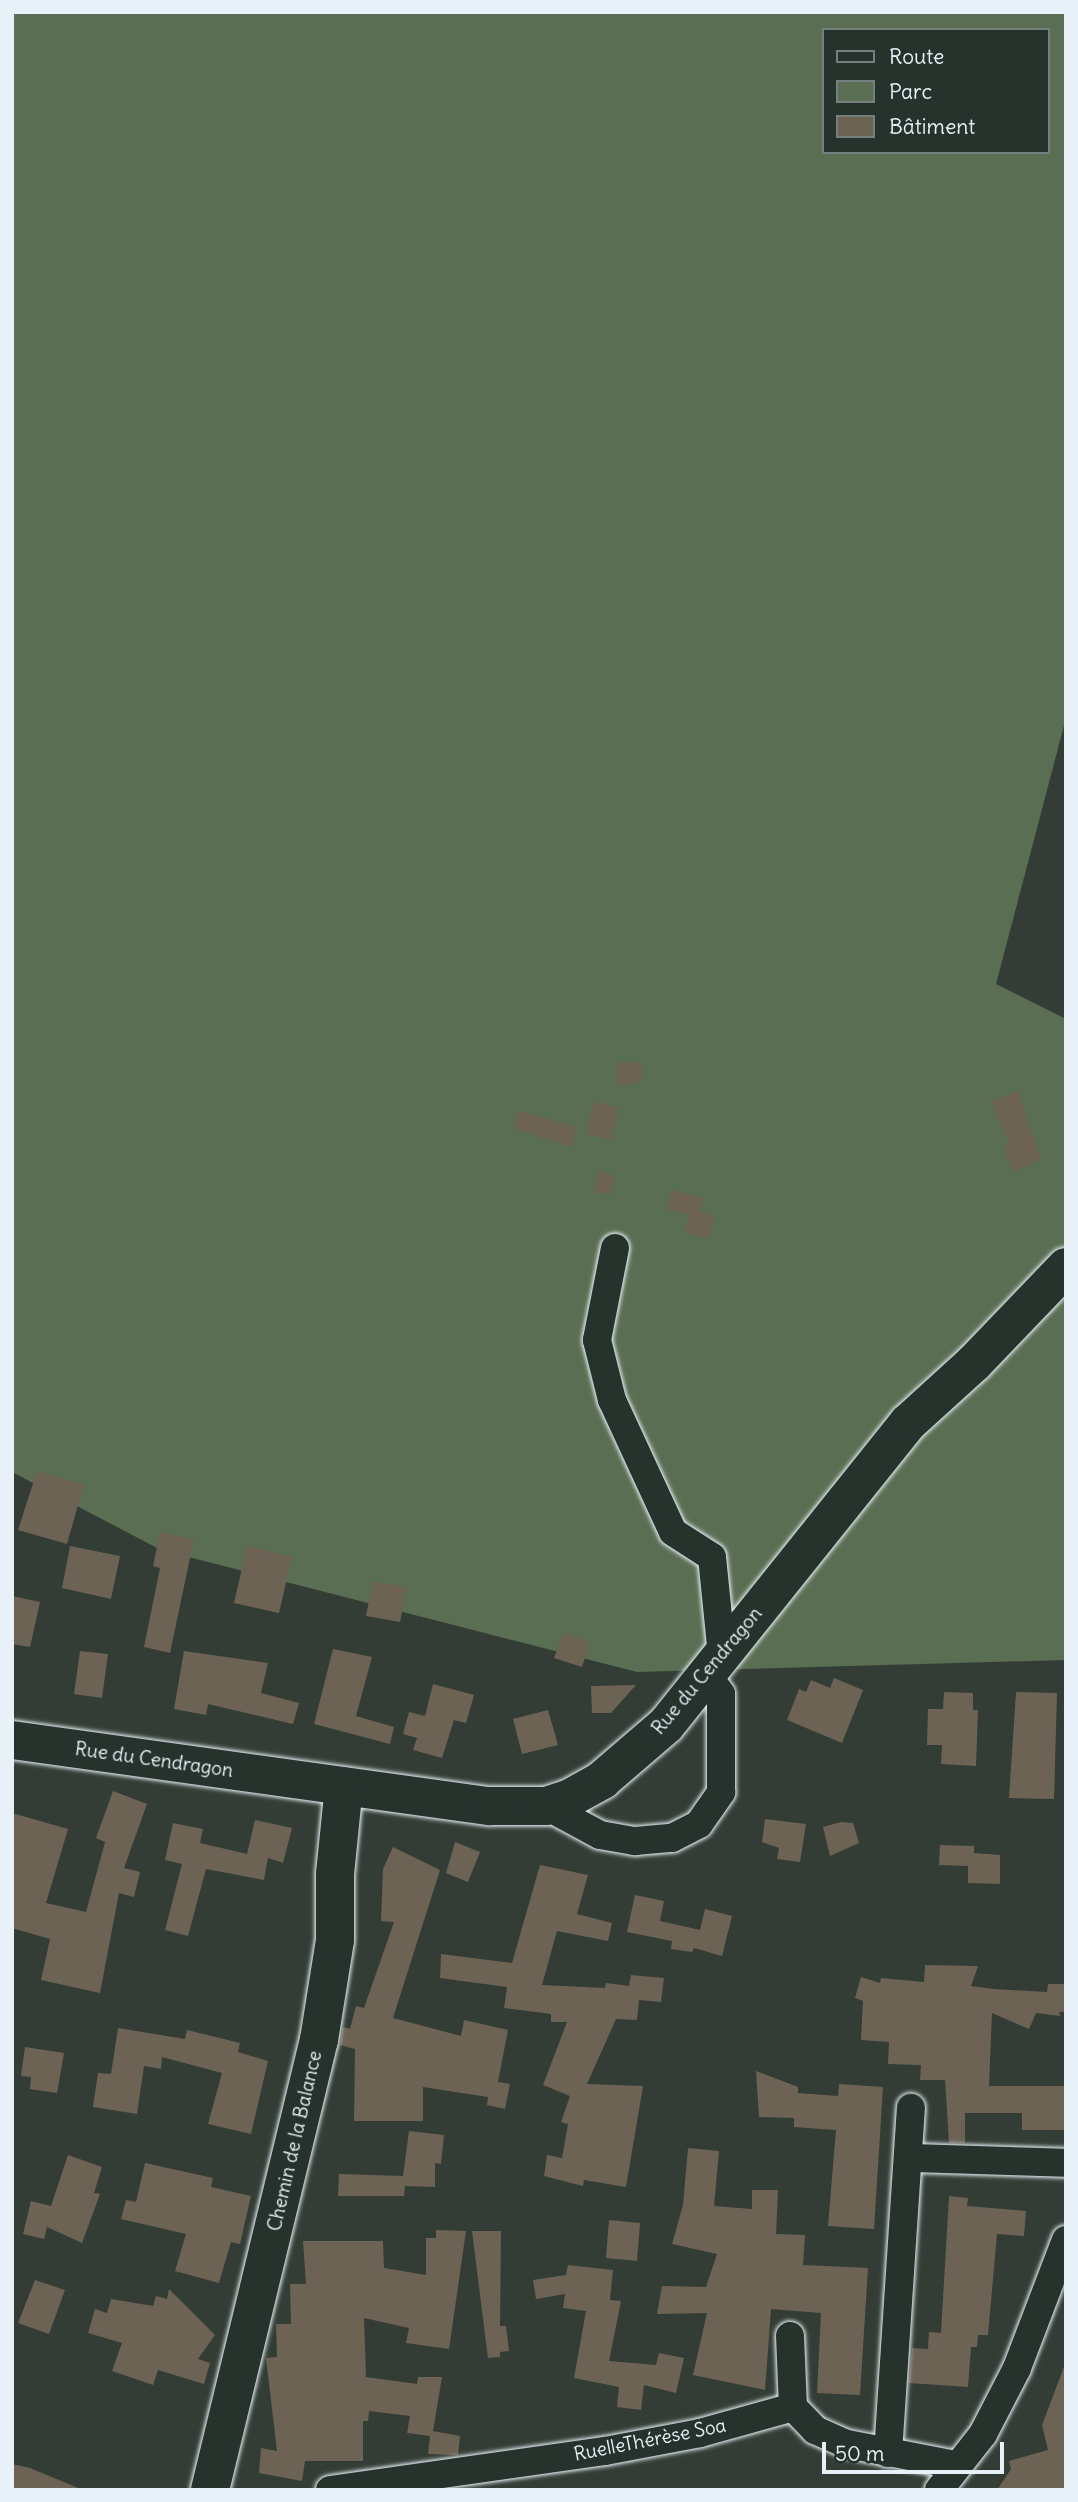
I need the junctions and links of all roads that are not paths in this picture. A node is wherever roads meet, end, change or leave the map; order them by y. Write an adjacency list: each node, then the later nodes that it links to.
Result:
1 (615, 1248): 3 (street)
2 (1066, 1267): 3 (main road, Rue du Cendragon)
3 (714, 1665): 6 (main road, Rue du Cendragon); 6 (street)
4 (12, 1740): 5 (main road, Rue du Cendragon)
5 (344, 1786): 6 (main road, Rue du Cendragon); 15 (main road, Chemin de la Balance)
6 (546, 1806)
7 (911, 2108): 8 (street)
8 (911, 2158): 9 (street); 13 (street)
9 (1066, 2163)
10 (1066, 2241): 14 (street)
11 (790, 2336): 12 (street)
12 (793, 2407): 13 (street); 16 (street, RuelleThérèse Soa)
13 (888, 2453): 14 (street)
14 (956, 2465): 17 (street)
15 (210, 2490)
16 (330, 2490)
17 (939, 2490)

